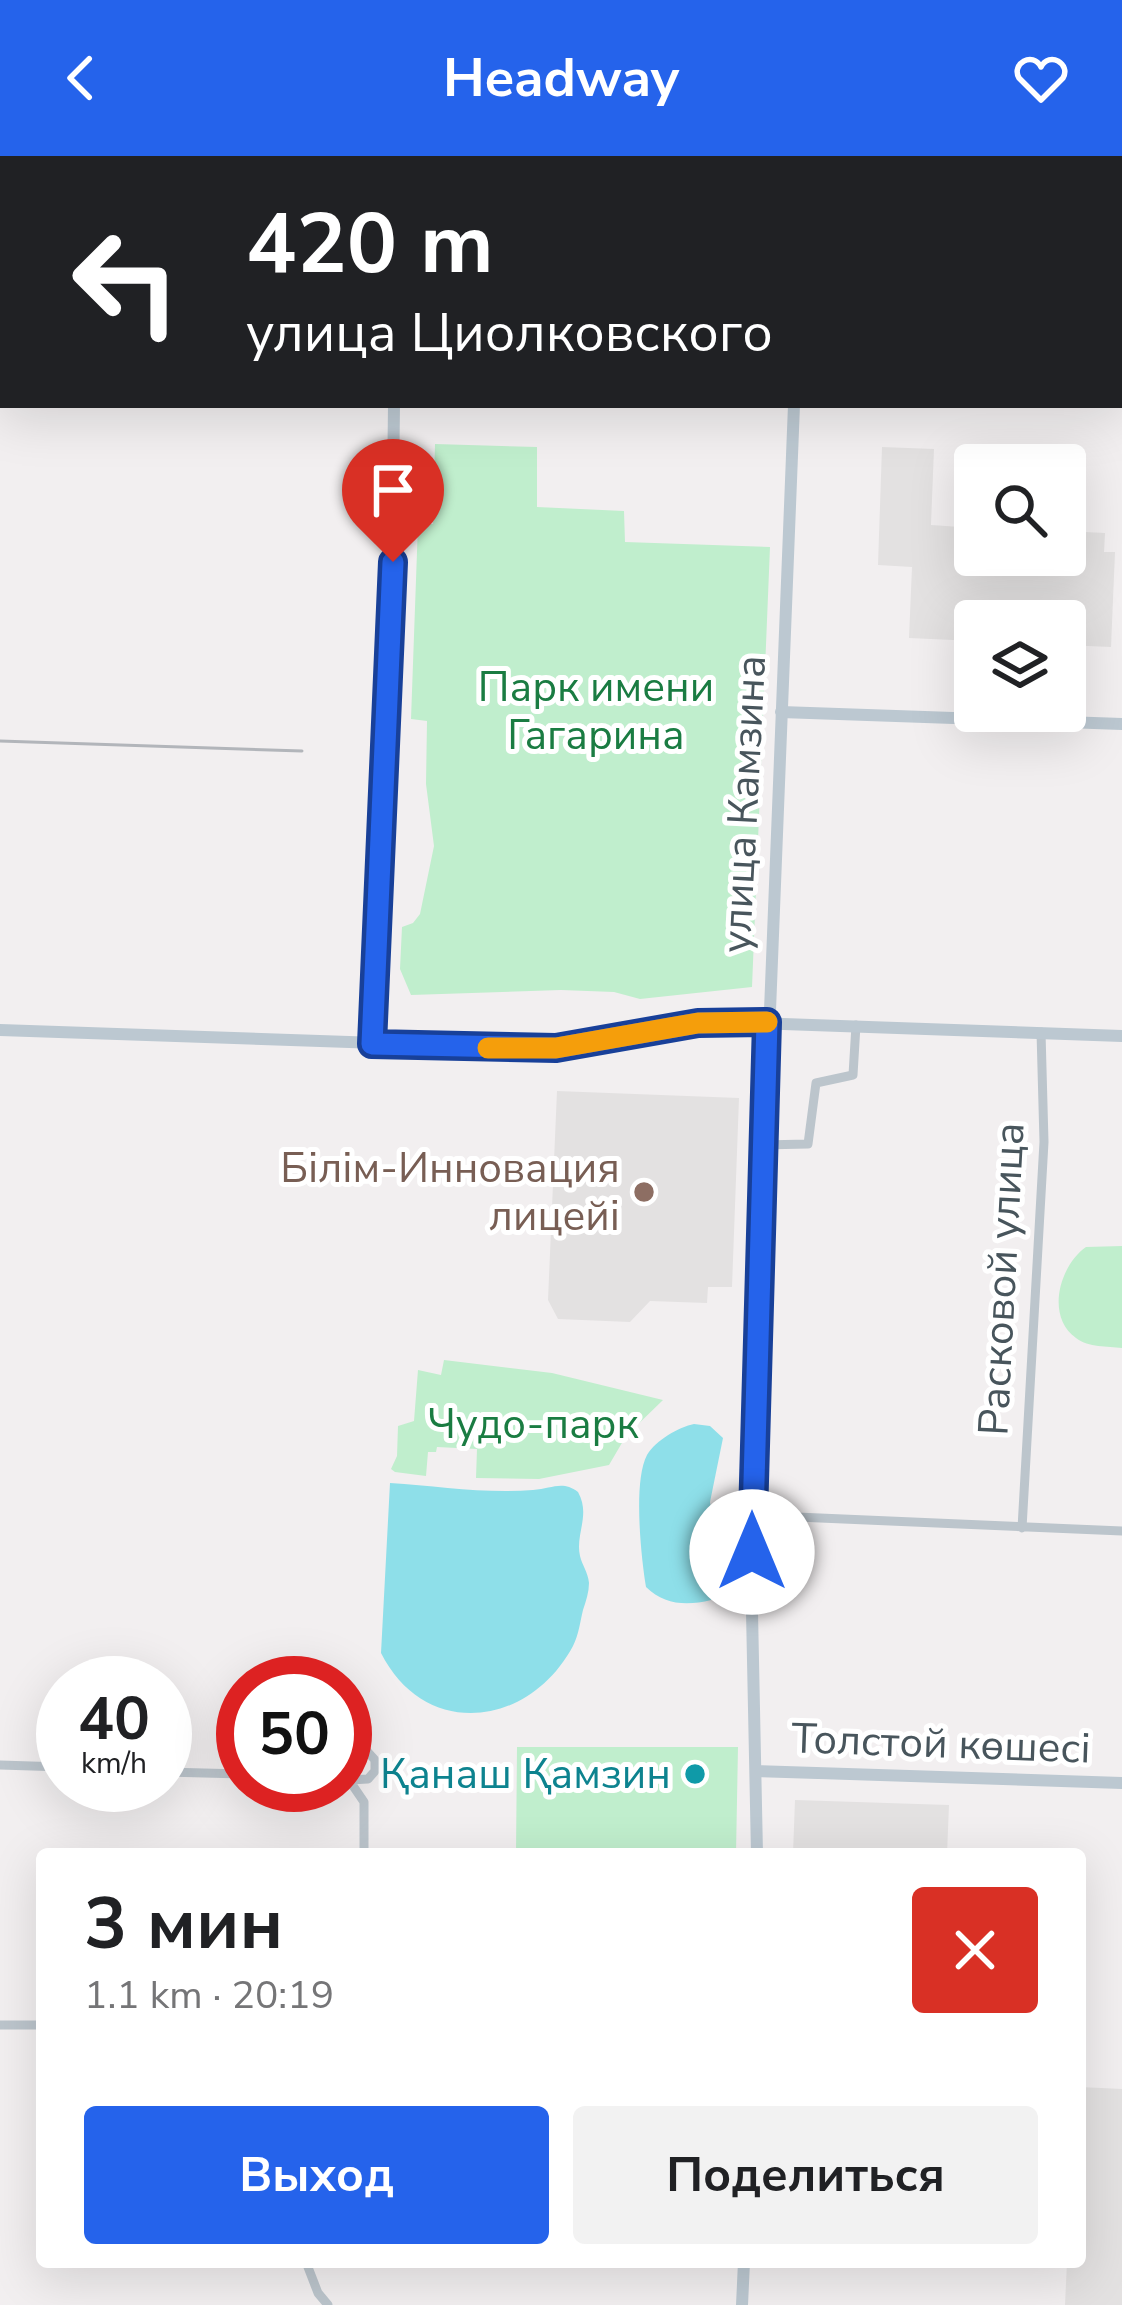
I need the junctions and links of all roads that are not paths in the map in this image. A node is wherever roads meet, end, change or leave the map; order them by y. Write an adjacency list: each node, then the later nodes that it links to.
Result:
1 (394, 408): 10 (main road)
2 (794, 408): 3 (main road, улица Камзина)
3 (782, 712): 4 (main road); 5 (main road, улица Камзина)
4 (1122, 724)
5 (767, 1022): 6 (main road); 10 (main road); 11 (main road, улица Камзина)
6 (856, 1025): 8 (main road); 11 (street)
7 (0, 1030): 10 (main road)
8 (1041, 1032): 9 (main road); 13 (street, Расковой улица)
9 (1122, 1036)
10 (372, 1044)
11 (762, 1145): 12 (main road, улица Камзина)
12 (750, 1515): 13 (street); 18 (main road, улица Камзина)
13 (1022, 1528): 14 (street)
14 (1122, 1531)
15 (372, 1757): 19 (street)
16 (0, 1765): 17 (street)
17 (36, 1766)
18 (758, 1771): 20 (main road, Толстой көшесі); 23 (main road, улица Камзина)
19 (372, 1776)
20 (1122, 1783)
21 (364, 1812): 22 (street)
22 (366, 1848)
23 (757, 1848)
24 (0, 2025): 25 (street)
25 (36, 2025)
26 (308, 2268): 28 (street)
27 (744, 2268): 29 (main road)
28 (328, 2305)
29 (742, 2305)

